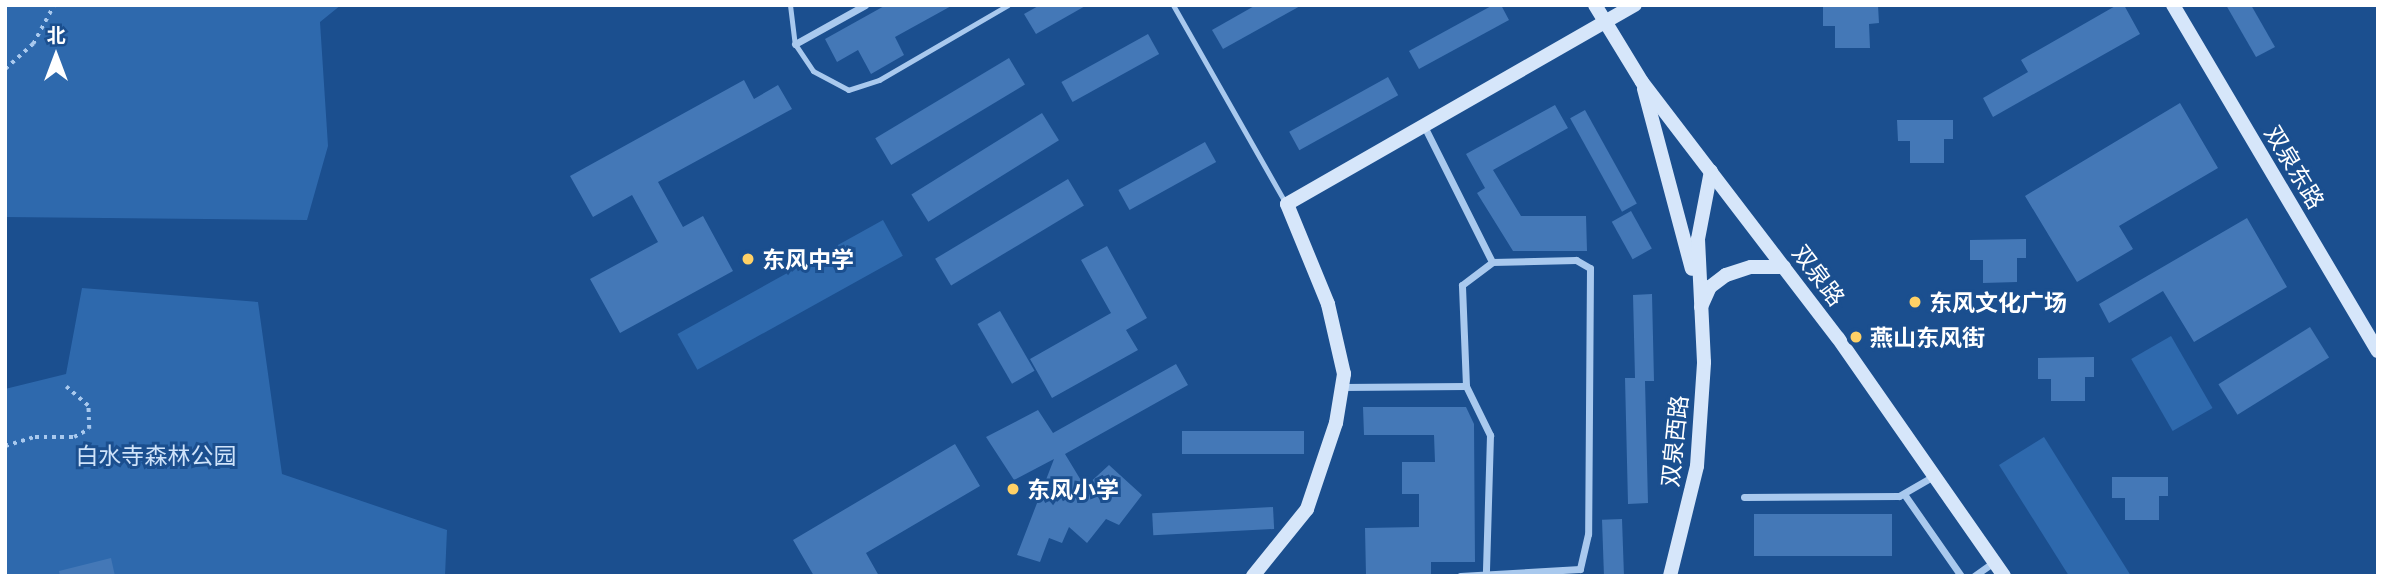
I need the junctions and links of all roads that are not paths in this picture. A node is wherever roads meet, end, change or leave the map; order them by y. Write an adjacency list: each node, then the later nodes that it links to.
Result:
1 (790, 5): 9 (lane)
2 (865, 5): 9 (street)
3 (1008, 5): 9 (lane)
4 (1173, 5): 13 (lane)
5 (1595, 5): 8 (street, 双泉路)
6 (1635, 5): 8 (street)
7 (2173, 5): 17 (street, 双泉东路)
8 (1605, 23): 10 (street, 双泉路); 11 (street)
9 (795, 44)
10 (1642, 82): 12 (street, 双泉路); 16 (street, 双泉西路)
11 (1424, 126): 13 (street); 14 (street)
12 (1711, 171): 15 (street, 双泉路); 16 (street, 双泉西路)
13 (1287, 204): 19 (street)
14 (1492, 262): 18 (street); 24 (street)
15 (1784, 267): 16 (street); 20 (street, 双泉路)
16 (1701, 308): 27 (street, 双泉西路)
17 (2378, 351)
18 (1466, 386): 19 (street); 24 (street)
19 (1342, 387): 25 (street)
20 (1934, 475): 21 (street); 23 (street, 双泉路)
21 (1903, 494): 22 (street); 28 (street)
22 (1744, 497)
23 (1994, 562): 29 (street); 30 (street, 双泉路)
24 (1486, 571): 26 (street)
25 (1252, 576)
26 (1460, 576)
27 (1670, 576)
28 (1961, 576)
29 (1975, 576)
30 (2004, 576)

